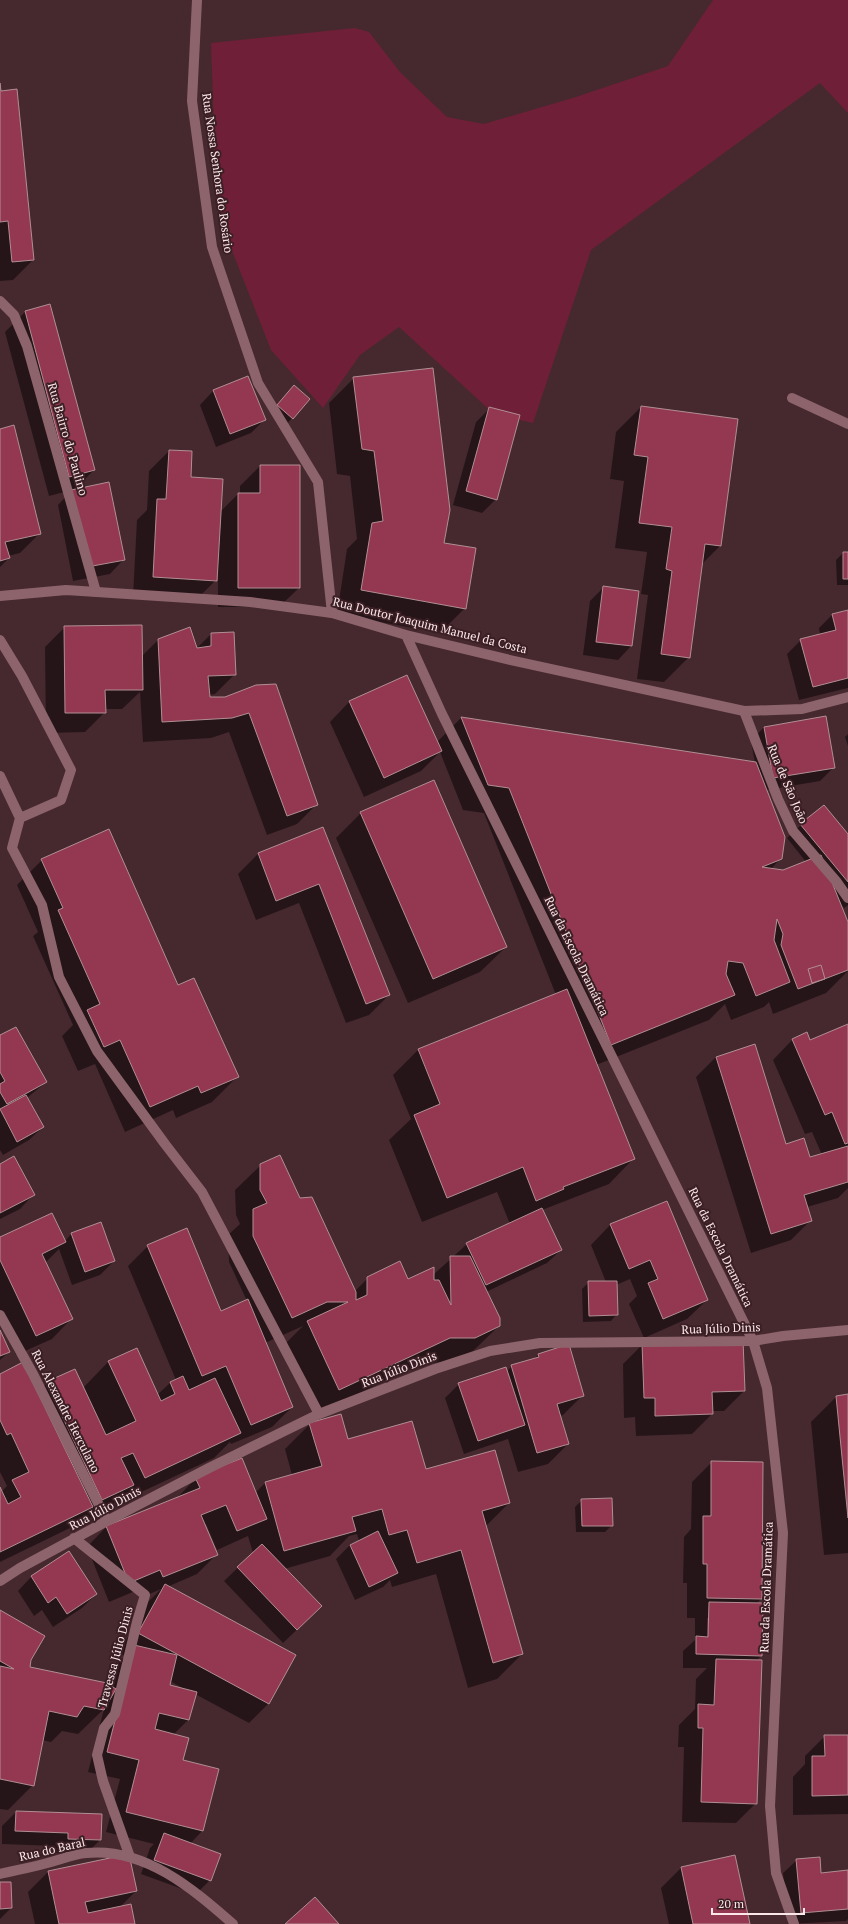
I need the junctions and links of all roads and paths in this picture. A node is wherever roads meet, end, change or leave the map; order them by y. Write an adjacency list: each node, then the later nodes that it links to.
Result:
1 (197, 0): 7 (street, Rua Nossa Senhora do Rosário)
2 (0, 300): 5 (street, Rua Bairro do Paulino)
3 (792, 398): 4 (street)
4 (848, 424)
5 (96, 592): 6 (street, Rua Doutor Joaquim Manuel da Costa); 7 (street, Rua Doutor Joaquim Manuel da Costa)
6 (0, 596)
7 (332, 613): 8 (street, Rua Doutor Joaquim Manuel da Costa)
8 (406, 635): 11 (street, Rua Doutor Joaquim Manuel da Costa); 17 (street, Rua da Escola Dramática)
9 (0, 640): 13 (street)
10 (848, 697): 11 (street, Rua Doutor Joaquim Manuel da Costa)
11 (744, 711): 14 (street, Rua de São João)
12 (0, 776): 13 (street)
13 (20, 818): 18 (street)
14 (848, 898)
15 (0, 1314): 19 (street, Rua Alexandre Herculano)
16 (848, 1330): 17 (street, Rua Júlio Dinis)
17 (753, 1341): 18 (street, Rua Júlio Dinis); 25 (street, Rua da Escola Dramática)
18 (319, 1414): 19 (street, Rua Júlio Dinis)
19 (107, 1521): 20 (street, Rua Júlio Dinis)
20 (74, 1538): 21 (street, Rua Júlio Dinis); 22 (street, Travessa Júlio Dinis)
21 (0, 1581)
22 (130, 1857): 23 (street, Rua do Baral); 24 (street, Rua do Baral)
23 (0, 1874)
24 (232, 1924)
25 (794, 1924)

